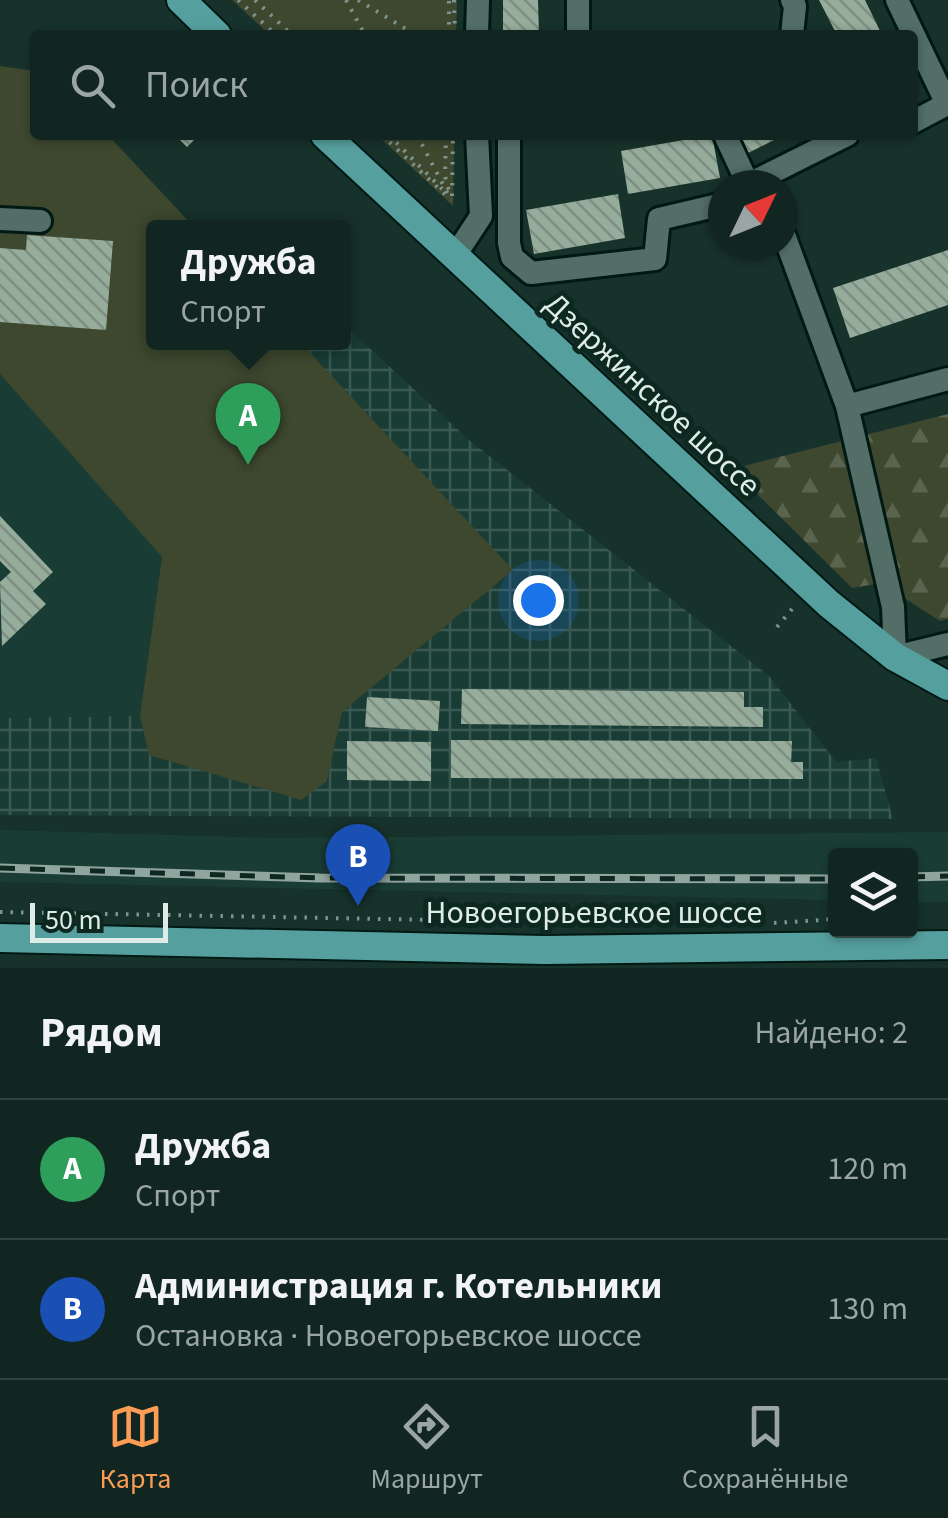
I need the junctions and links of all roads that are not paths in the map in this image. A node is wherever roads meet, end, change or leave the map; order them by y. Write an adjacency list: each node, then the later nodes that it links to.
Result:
1 (162, 0): 7 (street)
2 (181, 0): 8 (main road)
3 (478, 0): 9 (street)
4 (578, 0): 10 (street)
5 (792, 0): 11 (street)
6 (897, 0): 12 (street)
7 (209, 30)
8 (212, 30)
9 (478, 30)
10 (578, 30)
11 (793, 30)
12 (912, 30)
13 (918, 43): 14 (street)
14 (948, 104): 15 (street)
15 (918, 119)
16 (330, 140): 26 (main road, Дзержинское шоссе)
17 (478, 140): 26 (street)
18 (509, 140): 23 (street)
19 (728, 140): 21 (street)
20 (837, 140): 22 (street)
21 (748, 170)
22 (780, 170)
23 (708, 208)
24 (0, 219): 25 (street)
25 (40, 221)
26 (454, 257): 31 (main road, Дзержинское шоссе)
27 (793, 260): 29 (street)
28 (948, 378): 29 (street)
29 (848, 406): 31 (street)
30 (948, 644): 31 (street)
31 (896, 656): 32 (main road, Дзержинское шоссе)
32 (948, 686)
33 (0, 938): 34 (main road, Новоегорьевское шоссе)
34 (948, 945)

